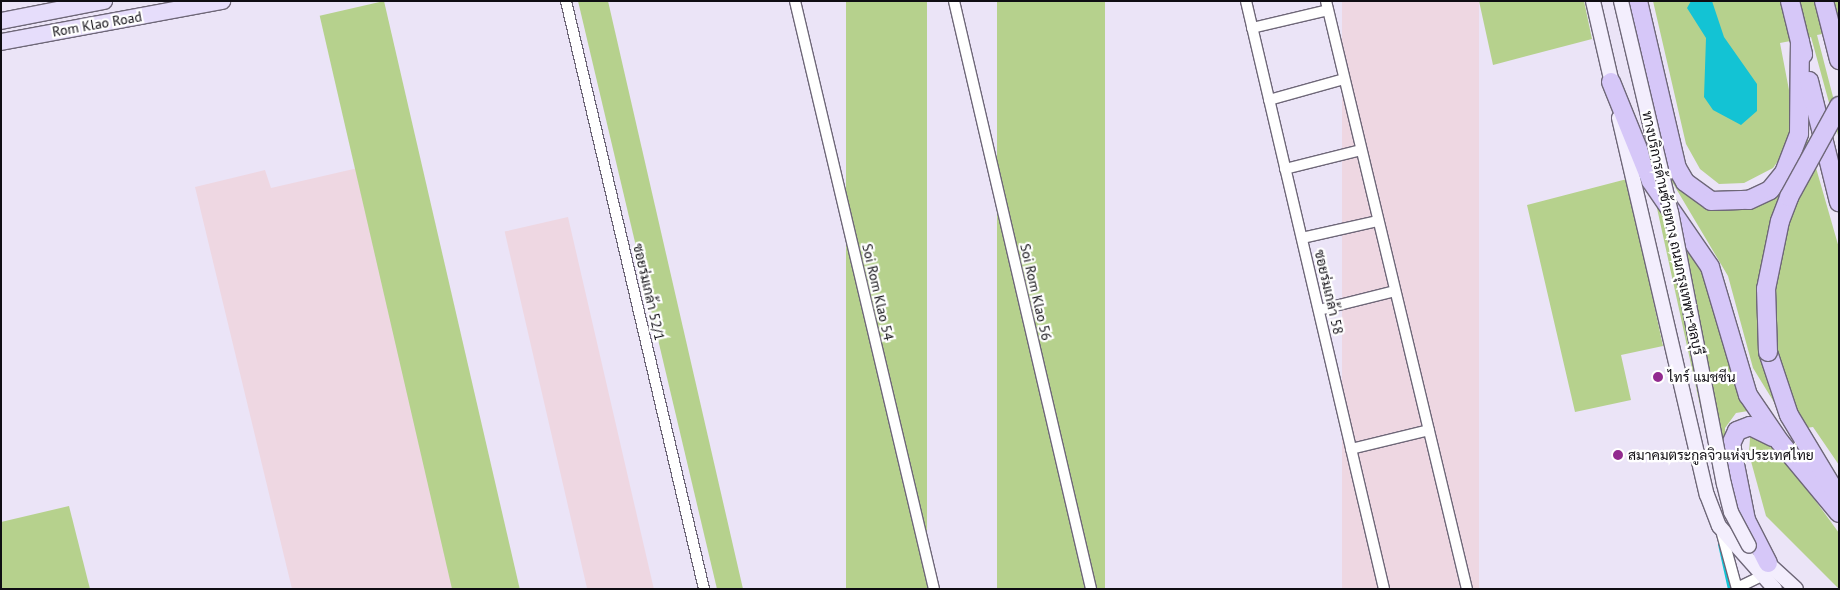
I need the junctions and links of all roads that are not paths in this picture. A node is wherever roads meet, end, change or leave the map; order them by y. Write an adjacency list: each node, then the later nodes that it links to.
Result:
1 (104, 1): 13 (main road, Rom Klao Road)
2 (222, 1): 15 (main road, Rom Klao Road)
3 (566, 1): 37 (street, ซอยร่มเกล้า 52/1)
4 (795, 1): 38 (street, Soi Rom Klao 54)
5 (954, 1): 39 (street, Soi Rom Klao 56)
6 (1246, 1): 14 (street, ซอยร่มเกล้า 58)
7 (1593, 1): 19 (main road, ทางบริการด้านซ้ายทาง ถนนกรุงเทพฯ-ชลบุรี)
8 (1621, 1): 35 (main road, ทางบริการด้านซ้ายทาง ถนนกรุงเทพฯ-ชลบุรี, bridge)
9 (1638, 1): 16 (highway)
10 (1790, 1): 16 (highway)
11 (1327, 6): 14 (street); 18 (street)
12 (1826, 7): 17 (highway)
13 (1, 20)
14 (1252, 28): 20 (street, ซอยร่มเกล้า 58)
15 (1, 42)
16 (1800, 42): 24 (highway)
17 (1839, 60)
18 (1344, 79): 20 (street); 22 (street)
19 (1611, 82): 30 (highway); 34 (main road, ทางบริการด้านซ้ายทาง ถนนกรุงเทพฯ-ชลบุรี)
20 (1269, 100): 23 (street, ซอยร่มเกล้า 58)
21 (1839, 106): 32 (highway, bridge)
22 (1362, 150): 23 (street); 25 (street)
23 (1286, 169): 26 (street, ซอยร่มเกล้า 58)
24 (1839, 202)
25 (1378, 221): 26 (street); 27 (street)
26 (1302, 238): 28 (street, ซอยร่มเกล้า 58)
27 (1395, 291): 28 (street); 29 (street)
28 (1319, 310): 31 (street, ซอยร่มเกล้า 58)
29 (1429, 430): 31 (street); 41 (street)
30 (1780, 442): 33 (highway); 35 (highway)
31 (1351, 448): 40 (street, ซอยร่มเกล้า 58)
32 (1839, 498)
33 (1839, 513)
34 (1719, 526): 35 (main road, ทางบริการด้านซ้ายทาง ถนนกรุงเทพฯ-ชลบุรี); 36 (street)
35 (1765, 570): 36 (street); 42 (main road, ทางบริการด้านซ้ายทาง ถนนกรุงเทพฯ-ชลบุรี); 43 (main road, ทางบริการด้านซ้ายทาง ถนนกรุงเทพฯ-ชลบุรี)
36 (1738, 588)
37 (704, 589)
38 (934, 589)
39 (1091, 589)
40 (1384, 589)
41 (1467, 589)
42 (1775, 589)
43 (1796, 589)

